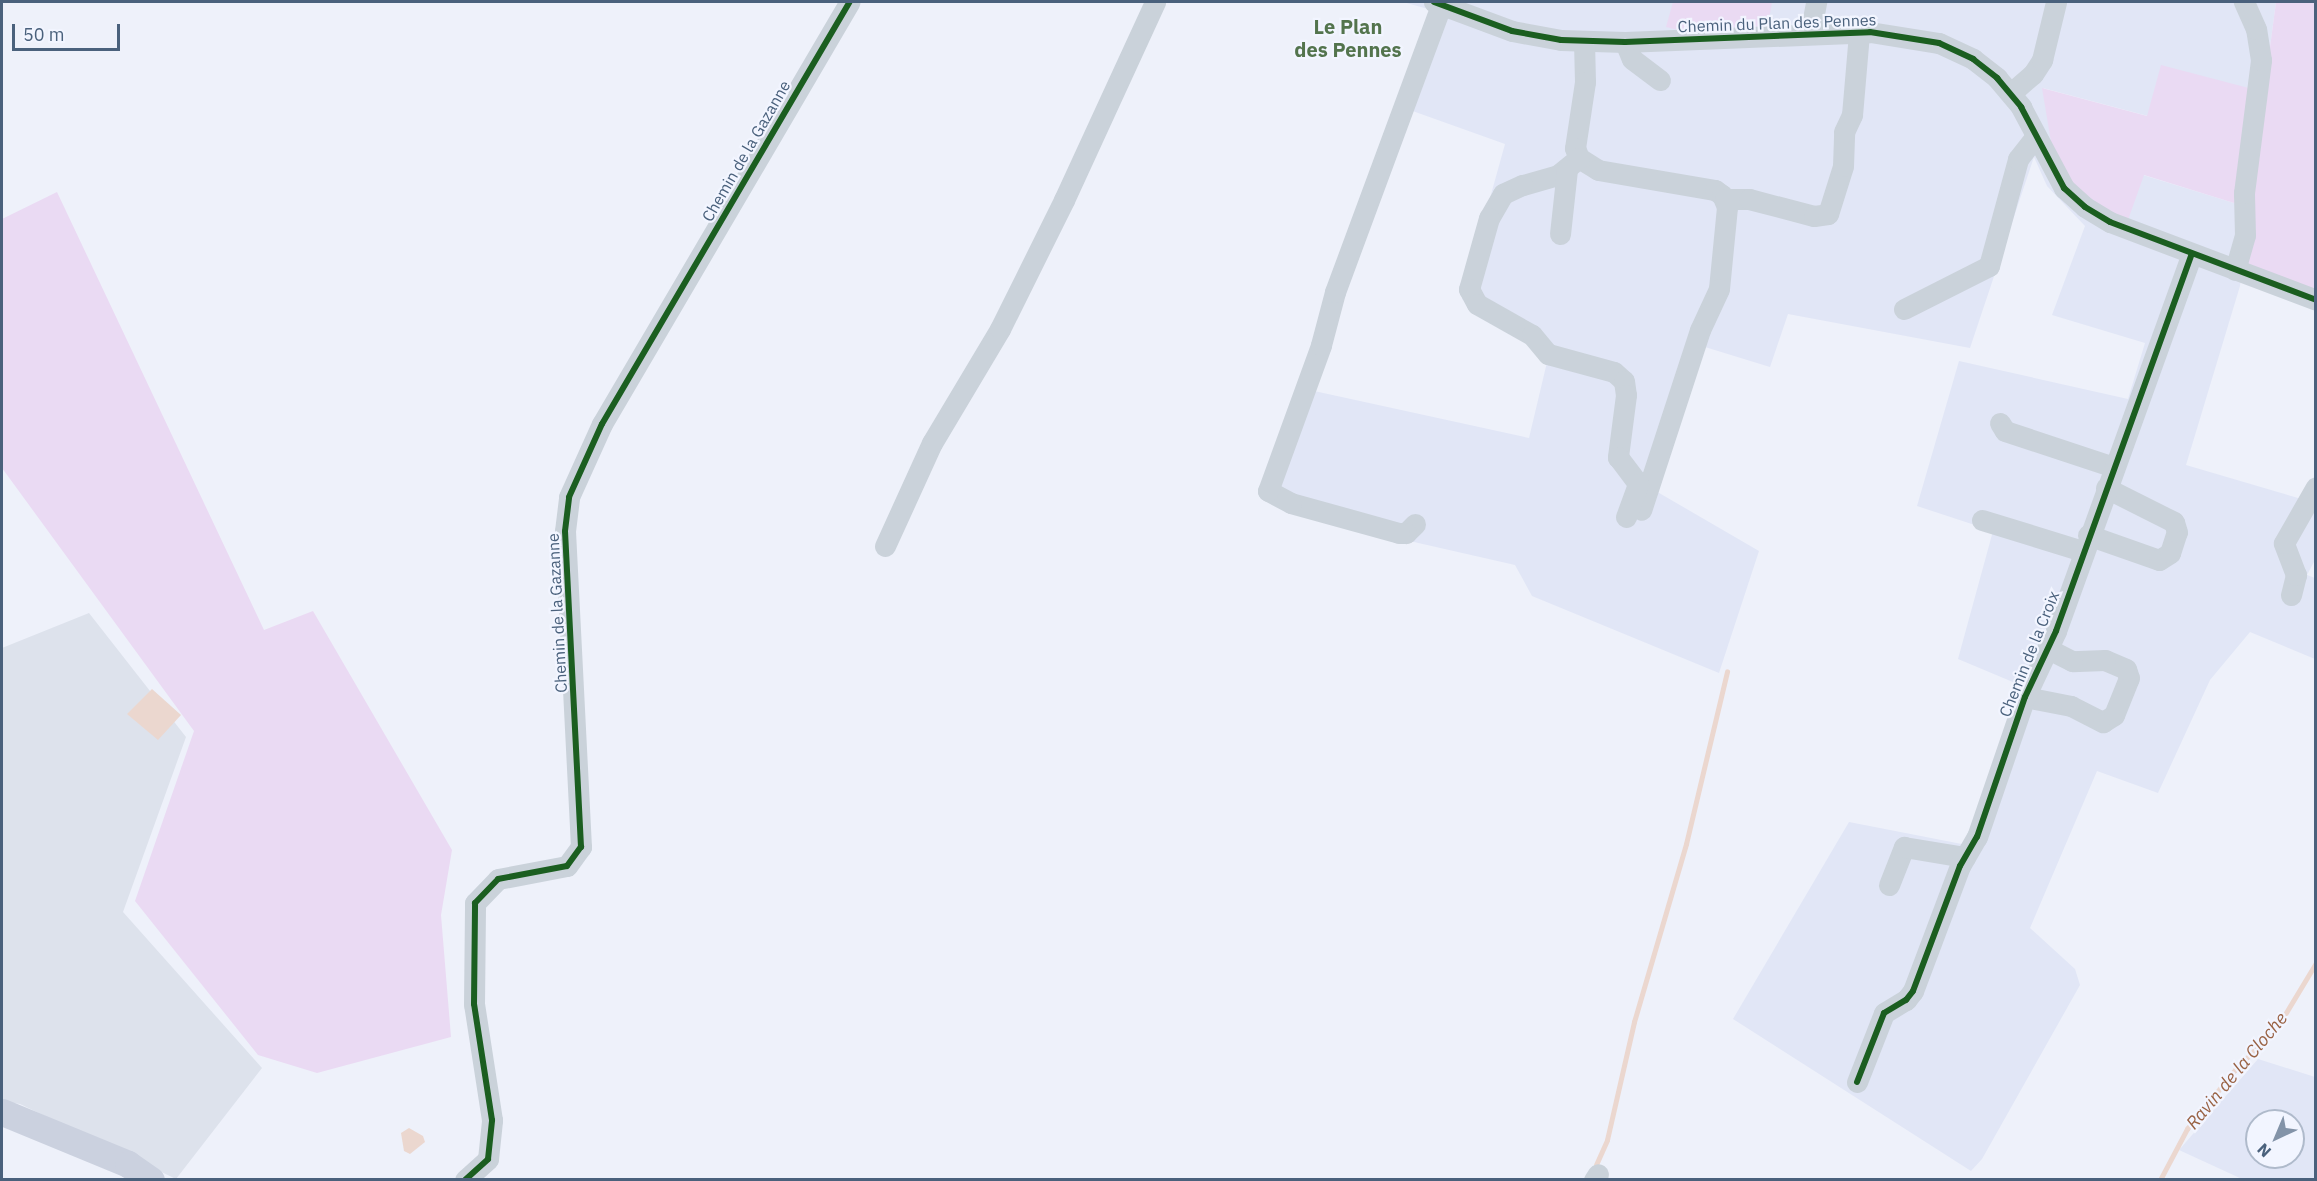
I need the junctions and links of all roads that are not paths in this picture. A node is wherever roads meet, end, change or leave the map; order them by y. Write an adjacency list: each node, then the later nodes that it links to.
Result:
1 (850, 2): 38 (street, Chemin de la Gazanne)
2 (1155, 2): 29 (street)
3 (1816, 2): 9 (street)
4 (2056, 2): 13 (street)
5 (2244, 2): 19 (street)
6 (1437, 3): 7 (street, Chemin du Plan des Pennes); 27 (street)
7 (1470, 8): 10 (street, Chemin du Plan des Pennes)
8 (1859, 33): 9 (street, Chemin du Plan des Pennes); 13 (street, Chemin du Plan des Pennes); 16 (street)
9 (1810, 34): 11 (street, Chemin du Plan des Pennes)
10 (1584, 41): 11 (street, Chemin du Plan des Pennes); 15 (street)
11 (1625, 42): 12 (street)
12 (1660, 81)
13 (2010, 93): 14 (street, Chemin du Plan des Pennes)
14 (2036, 136): 18 (street, Chemin du Plan des Pennes); 21 (street)
15 (1573, 164): 16 (street); 16 (street); 17 (street)
16 (1725, 199)
17 (1560, 234)
18 (2192, 254): 19 (street, Chemin du Plan des Pennes); 23 (street, Chemin de la Croix)
19 (2235, 270): 20 (street, Chemin du Plan des Pennes)
20 (2316, 300)
21 (1904, 309)
22 (2000, 423): 23 (street)
23 (2114, 466): 25 (street, Chemin de la Croix)
24 (2316, 487): 30 (street)
25 (2106, 488): 28 (street, Chemin de la Croix); 28 (street)
26 (1982, 520): 28 (street)
27 (1415, 524)
28 (2086, 543): 31 (street, Chemin de la Croix)
29 (885, 546)
30 (2290, 595)
31 (2047, 648): 32 (street, Chemin de la Croix); 32 (street)
32 (2025, 697): 33 (street, Chemin de la Croix)
33 (1965, 857): 34 (street); 35 (street, Chemin de la Croix)
34 (1889, 885)
35 (1857, 1082)
36 (2, 1112): 37 (main road)
37 (151, 1179)
38 (465, 1179)

